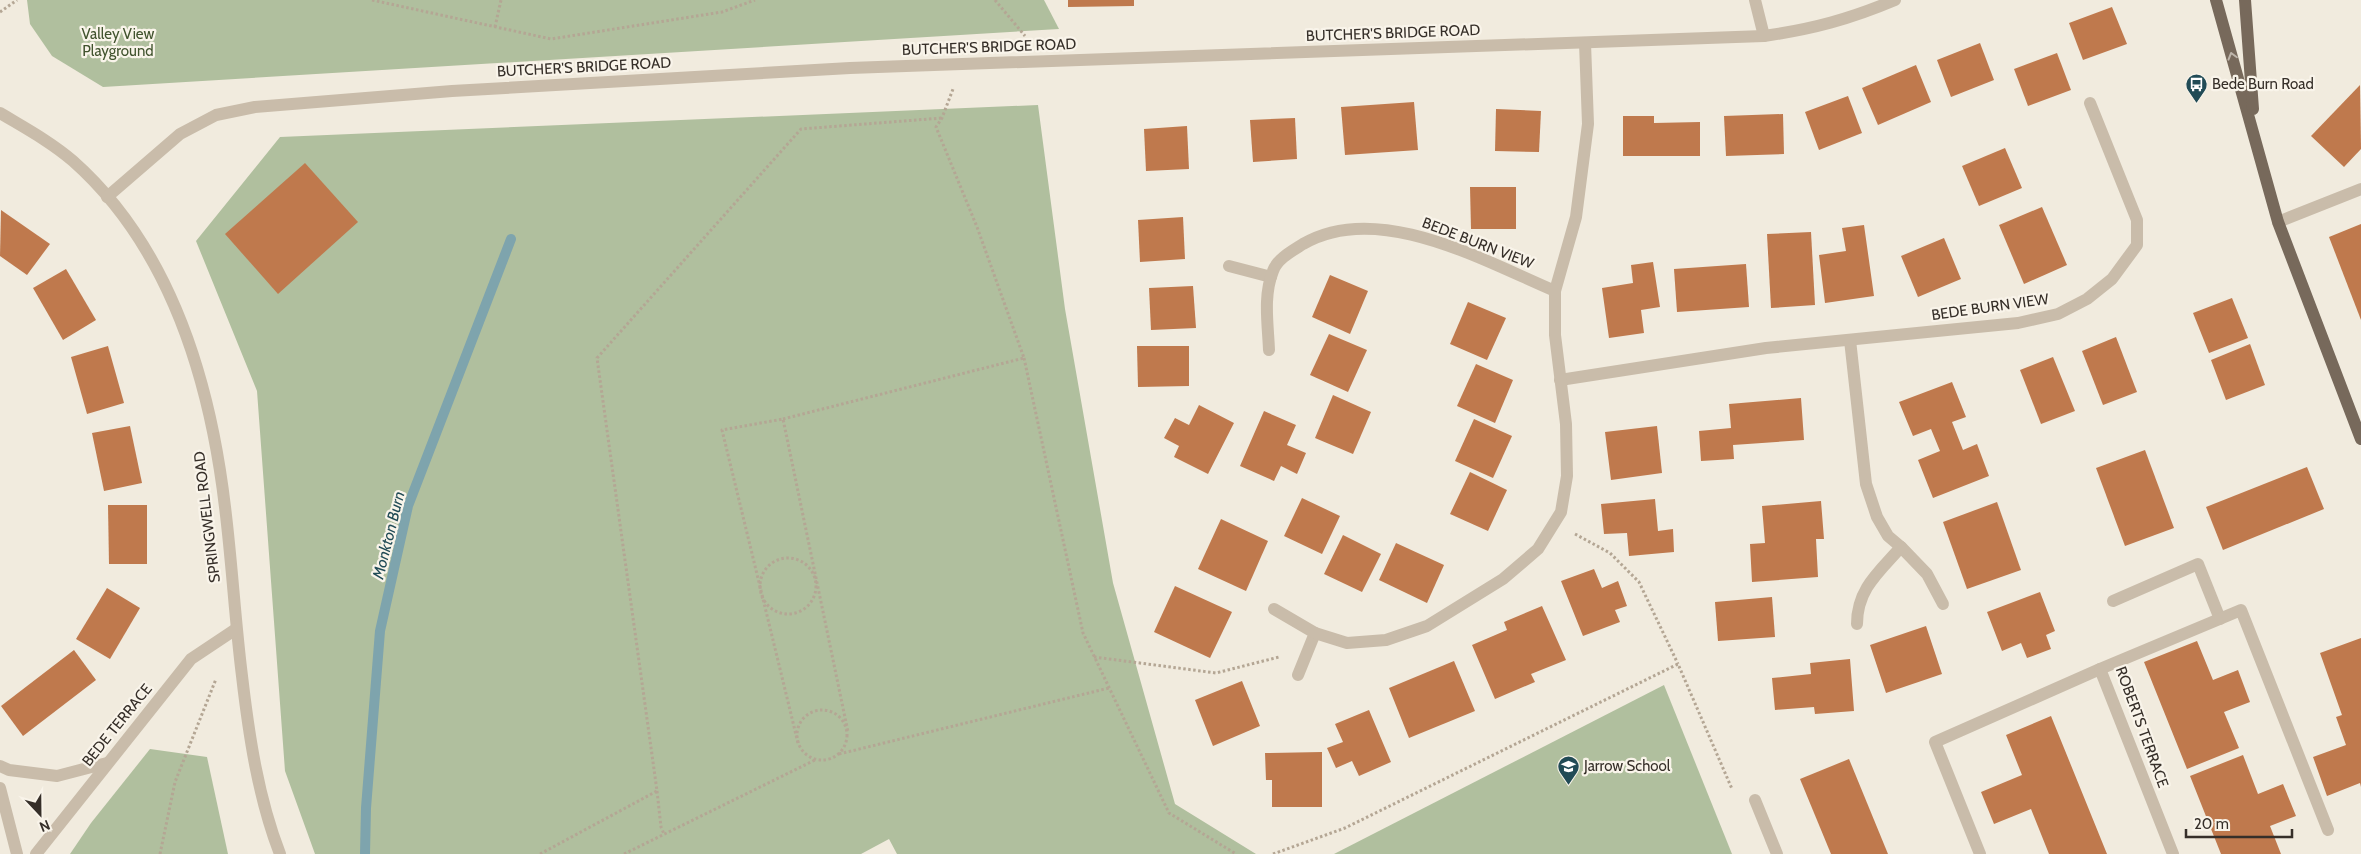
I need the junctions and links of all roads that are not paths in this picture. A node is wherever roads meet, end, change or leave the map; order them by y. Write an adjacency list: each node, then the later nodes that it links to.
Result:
1 (1755, 0): 5 (street)
2 (1895, 0): 5 (street, BUTCHER'S BRIDGE ROAD)
3 (2216, 0): 9 (main road, one-way to 3)
4 (2245, 0): 9 (main road)
5 (1764, 36): 6 (street, BUTCHER'S BRIDGE ROAD)
6 (1585, 43): 11 (street, BUTCHER'S BRIDGE ROAD); 15 (street)
7 (2090, 103): 16 (street, BEDE BURN VIEW)
8 (0, 113): 11 (street, SPRINGWELL ROAD)
9 (2254, 136): 12 (main road)
10 (2361, 189): 12 (street)
11 (107, 197): 26 (street, SPRINGWELL ROAD)
12 (2278, 222): 19 (main road)
13 (1229, 266): 14 (street)
14 (1271, 277): 15 (street, BEDE BURN VIEW); 17 (street, BEDE BURN VIEW)
15 (1555, 290): 18 (street)
16 (1850, 340): 18 (street, BEDE BURN VIEW); 20 (street)
17 (1268, 350)
18 (1560, 380): 27 (street)
19 (2361, 439)
20 (1901, 547): 22 (street); 25 (street)
21 (2114, 601): 24 (street)
22 (1943, 604)
23 (1274, 609): 27 (street)
24 (2220, 619): 28 (street, ROBERTS TERRACE); 34 (street, ROBERTS TERRACE)
25 (1857, 624)
26 (236, 629): 30 (street, BEDE TERRACE); 37 (street, SPRINGWELL ROAD)
27 (1315, 633): 29 (street)
28 (2100, 669): 39 (street); 40 (street, ROBERTS TERRACE)
29 (1298, 675)
30 (107, 763): 31 (street); 36 (street, BEDE TERRACE)
31 (0, 766)
32 (0, 788): 35 (street)
33 (1755, 800): 38 (street)
34 (2328, 830)
35 (17, 854)
36 (36, 854)
37 (280, 854)
38 (1777, 854)
39 (1980, 854)
40 (2173, 854)

